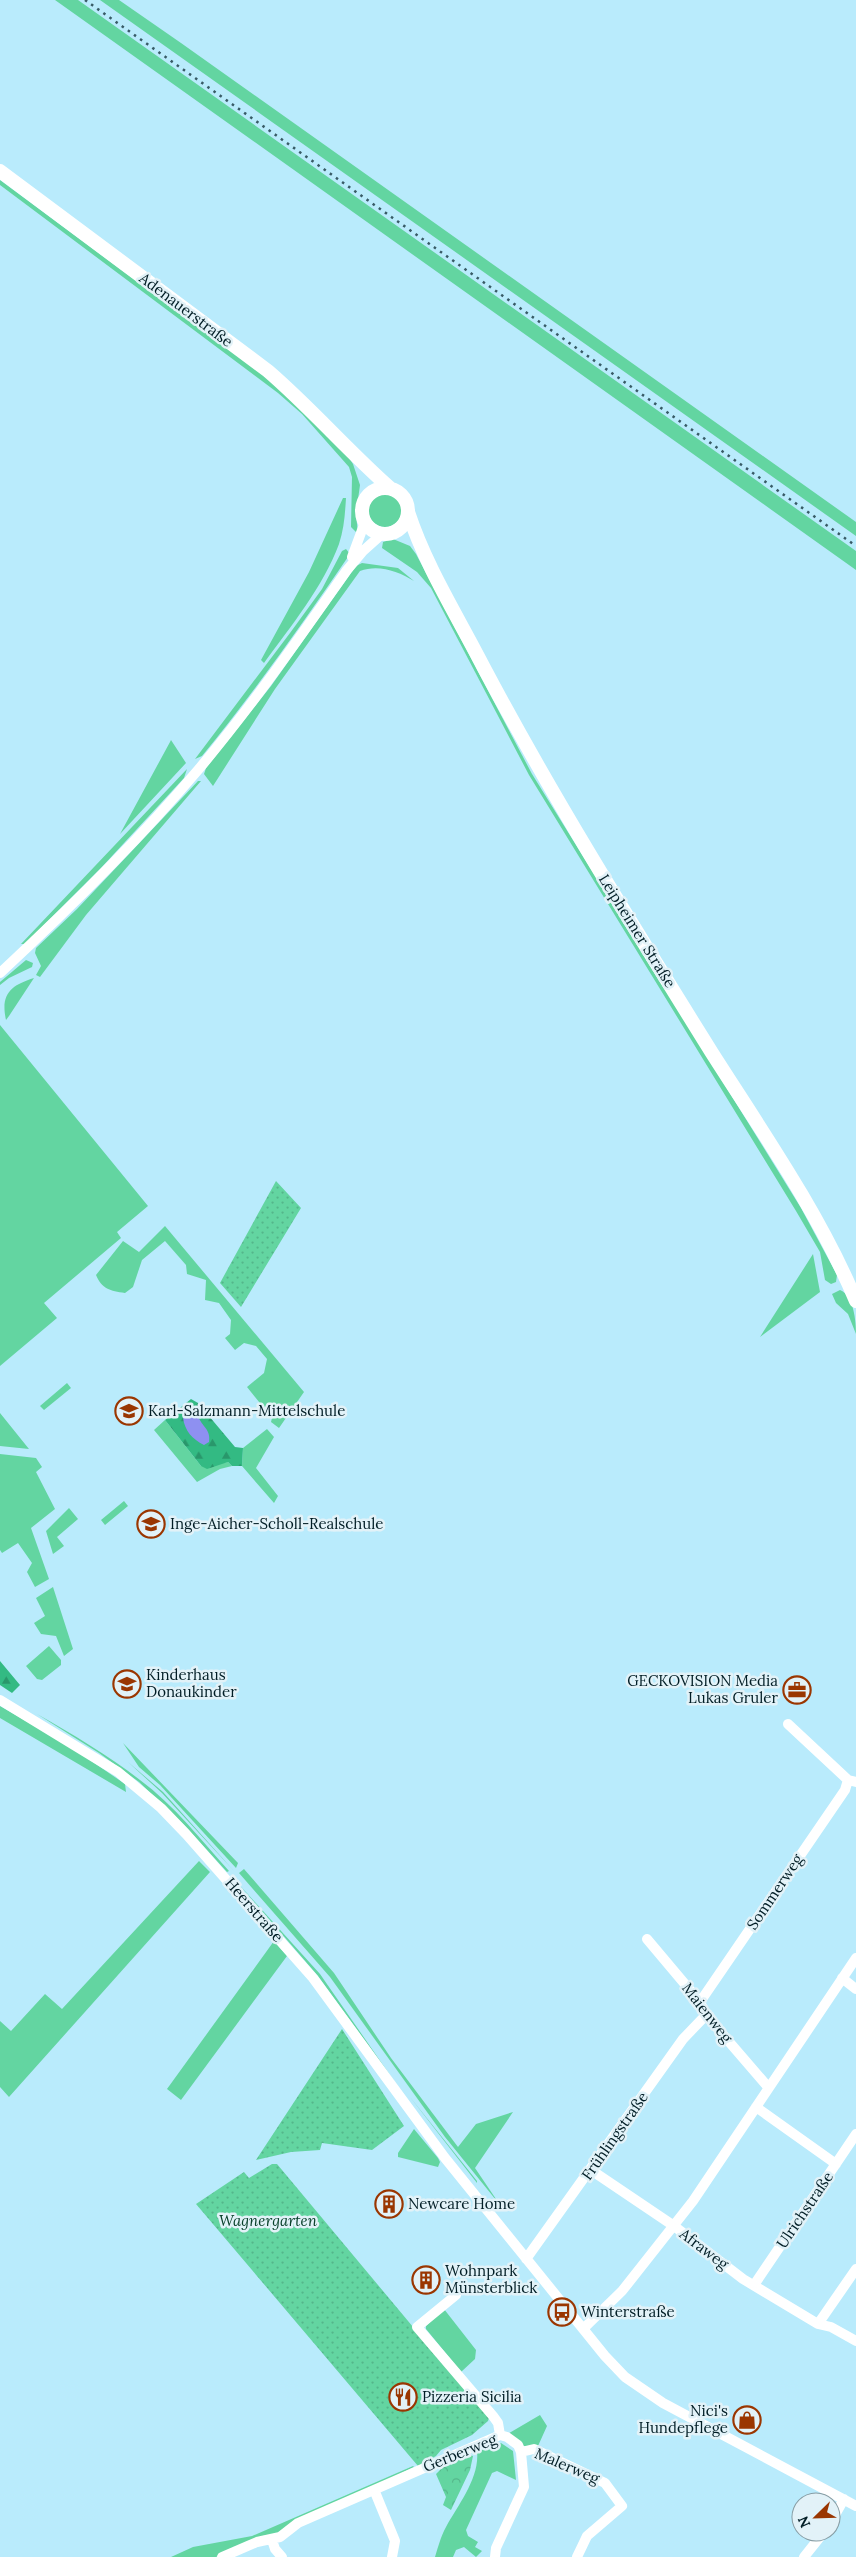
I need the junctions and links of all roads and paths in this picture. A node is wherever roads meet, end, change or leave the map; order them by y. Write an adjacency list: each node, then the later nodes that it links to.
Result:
1 (0, 171): 2 (main road, Adenauerstraße)
2 (360, 462): 3 (main road, Adenauerstraße); 4 (main road, Adenauerstraße)
3 (390, 488): 4 (main road); 5 (main road)
4 (367, 496): 6 (main road)
5 (408, 512): 7 (main road); 8 (main road, Leipheimer Straße)
6 (365, 522): 7 (main road); 9 (street)
7 (388, 533): 8 (main road, Leipheimer Straße); 9 (street)
8 (426, 556): 11 (main road, Leipheimer Straße)
9 (347, 570): 10 (street)
10 (0, 973)
11 (856, 1301)
12 (0, 1700): 27 (street, Heerstraße)
13 (788, 1724): 14 (street)
14 (852, 1781): 19 (street, Sommerweg)
15 (647, 1940): 19 (street, Maienweg)
16 (856, 1958): 17 (street)
17 (842, 1978): 18 (street); 21 (street)
18 (856, 1989)
19 (700, 2002): 20 (street, Maienweg)
20 (706, 2015): 21 (street, Maienweg); 25 (street, Frühlingstraße)
21 (768, 2087): 22 (street)
22 (756, 2107): 24 (street); 26 (street)
23 (856, 2134): 24 (street, Ulrichstraße)
24 (836, 2164): 29 (street, Ulrichstraße)
25 (591, 2170): 26 (street, Afraweg); 27 (street, Frühlingstraße)
26 (674, 2226): 29 (street, Afraweg); 32 (street)
27 (526, 2259): 32 (street, Heerstraße)
28 (856, 2269): 31 (street)
29 (754, 2285): 31 (street, Afraweg)
30 (456, 2295): 34 (street)
31 (818, 2324): 33 (street, Afraweg)
32 (583, 2329): 37 (street, Heerstraße)
33 (856, 2341)
34 (500, 2435): 35 (street, Gerberweg); 36 (street, Gerberweg)
35 (521, 2452): 45 (street, Gerberweg); 46 (street, Malerweg)
36 (375, 2492): 40 (street, Gerberweg); 44 (street)
37 (844, 2499): 38 (street); 39 (street, Heerstraße)
38 (841, 2504)
39 (856, 2506)
40 (272, 2540): 42 (street, Gerberweg); 43 (street)
41 (816, 2542): 47 (street)
42 (222, 2557)
43 (282, 2557)
44 (392, 2557)
45 (495, 2557)
46 (578, 2557)
47 (804, 2557)

